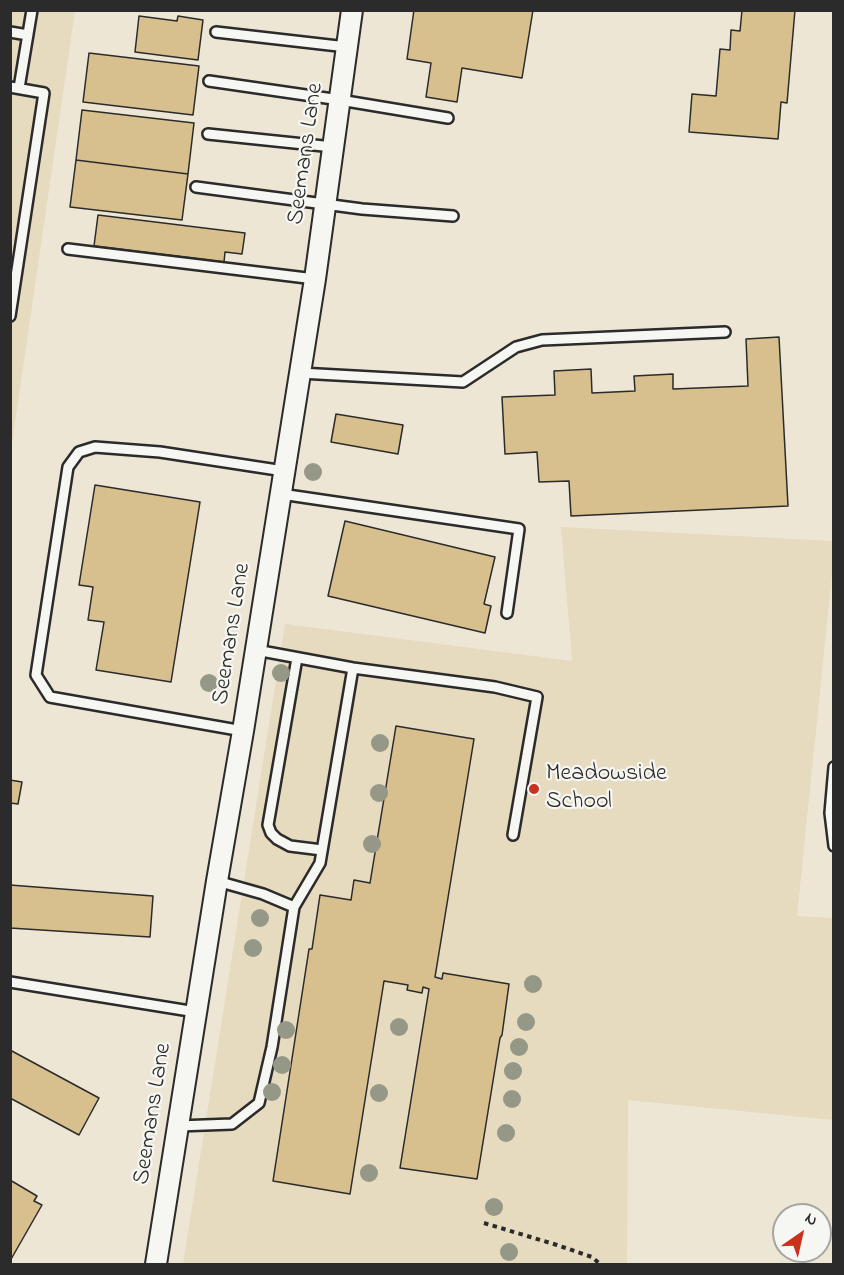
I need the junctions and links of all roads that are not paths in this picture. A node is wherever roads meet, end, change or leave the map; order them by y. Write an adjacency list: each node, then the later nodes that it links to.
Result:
1 (32, 10): 5 (lane)
2 (352, 10): 6 (street, Seemans Lane)
3 (10, 32): 5 (lane)
4 (216, 32): 6 (lane)
5 (28, 35): 8 (lane)
6 (347, 47): 9 (street, Seemans Lane)
7 (209, 81): 9 (lane)
8 (15, 88): 18 (lane)
9 (340, 100): 10 (lane); 12 (street, Seemans Lane)
10 (448, 118)
11 (208, 134): 12 (lane)
12 (333, 147): 14 (street, Seemans Lane)
13 (196, 187): 14 (lane)
14 (326, 203): 15 (lane); 17 (street, Seemans Lane)
15 (453, 216)
16 (68, 249): 17 (lane)
17 (315, 279): 20 (street, Seemans Lane)
18 (10, 316)
19 (725, 332): 20 (lane)
20 (300, 373): 21 (street, Seemans Lane)
21 (284, 471): 22 (street, Seemans Lane); 27 (lane)
22 (281, 494): 23 (lane); 24 (street, Seemans Lane)
23 (507, 613)
24 (256, 650): 25 (lane); 27 (street, Seemans Lane)
25 (297, 658): 26 (lane); 31 (lane)
26 (353, 668): 29 (lane); 31 (lane)
27 (243, 731): 32 (street, Seemans Lane)
28 (834, 767): 30 (lane)
29 (513, 835)
30 (834, 846)
31 (322, 850): 33 (lane)
32 (216, 881): 33 (lane); 35 (street, Seemans Lane)
33 (294, 907): 36 (lane)
34 (10, 982): 35 (lane)
35 (196, 1012): 36 (street, Seemans Lane)
36 (178, 1126): 37 (street, Seemans Lane)
37 (156, 1264)

